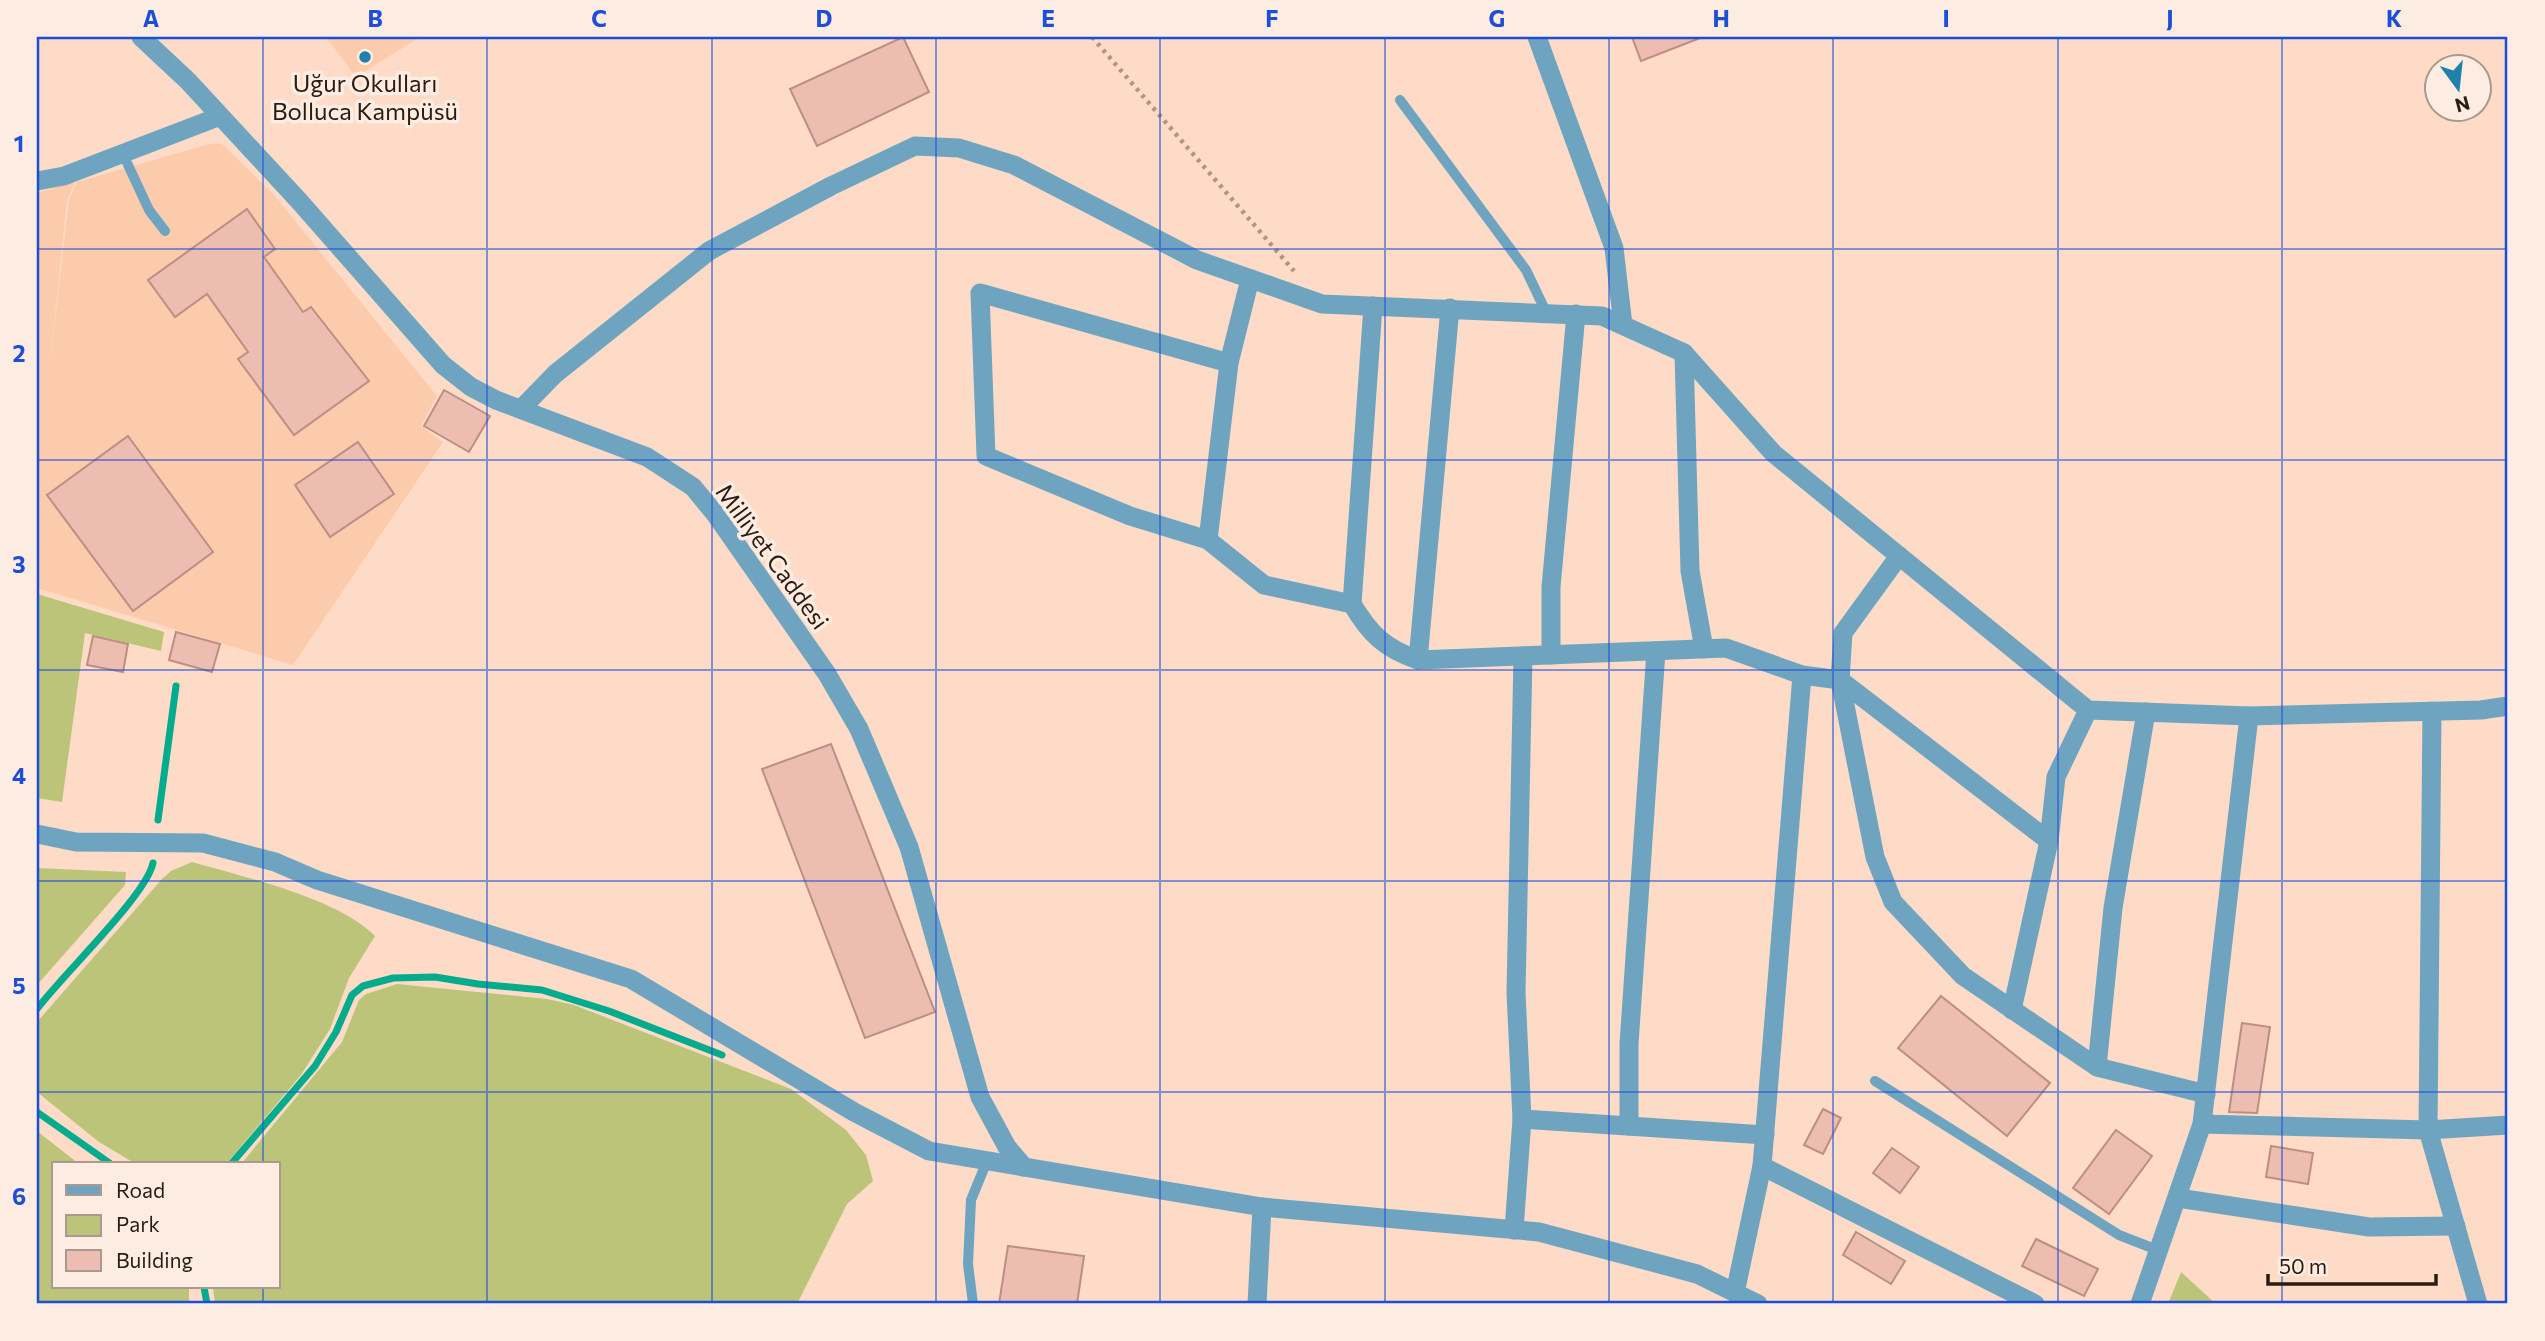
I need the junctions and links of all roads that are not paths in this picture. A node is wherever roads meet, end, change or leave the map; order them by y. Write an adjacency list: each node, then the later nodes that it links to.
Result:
1 (141, 37): 4 (street, Milliyet Caddesi)
2 (1537, 37): 13 (street)
3 (1400, 100): 11 (lane)
4 (218, 117): 5 (street); 16 (street, Milliyet Caddesi)
5 (121, 152): 6 (street); 7 (lane)
6 (37, 181)
7 (165, 231)
8 (1250, 279): 9 (street); 15 (street); 16 (street)
9 (1373, 306): 10 (street); 19 (street)
10 (1450, 308): 11 (street); 24 (street)
11 (1546, 312): 12 (street)
12 (1576, 314): 13 (street); 22 (street)
13 (1623, 325): 14 (street)
14 (1684, 352): 18 (street); 20 (street)
15 (1228, 363): 17 (street); 17 (street)
16 (521, 409): 46 (street, Milliyet Caddesi)
17 (1208, 540): 19 (street)
18 (1899, 556): 26 (street); 28 (street)
19 (1352, 604): 24 (street)
20 (1704, 649): 21 (street); 25 (street)
21 (1656, 651): 22 (street); 41 (street)
22 (1551, 655): 23 (street)
23 (1523, 656): 24 (street); 38 (street)
24 (1418, 660)
25 (1802, 675): 26 (street); 43 (street)
26 (1840, 680): 33 (street); 34 (street)
27 (2508, 706): 29 (street)
28 (2088, 710): 30 (street); 33 (street)
29 (2432, 711): 31 (street); 42 (street)
30 (2146, 712): 31 (street); 35 (street)
31 (2249, 716): 37 (street)
32 (37, 834): 44 (street)
33 (2049, 841): 34 (street)
34 (2012, 1010): 35 (street)
35 (2097, 1067): 37 (street)
36 (1875, 1081): 51 (lane)
37 (2206, 1094): 39 (street)
38 (1522, 1119): 41 (street); 50 (street)
39 (2202, 1124): 42 (street); 47 (street)
40 (2508, 1125): 42 (street)
41 (1629, 1126): 43 (street)
42 (2428, 1130): 49 (street)
43 (1765, 1135): 45 (street)
44 (987, 1161): 46 (street); 53 (lane)
45 (1762, 1166): 52 (street); 56 (street)
46 (1024, 1167): 48 (street)
47 (2178, 1198): 49 (street); 51 (street)
48 (1262, 1207): 50 (street); 54 (street)
49 (2456, 1226): 58 (street)
50 (1514, 1230): 52 (street)
51 (2160, 1251): 57 (street)
52 (1735, 1293): 55 (street)
53 (973, 1304)
54 (1257, 1304)
55 (1758, 1304)
56 (2035, 1304)
57 (2140, 1304)
58 (2478, 1304)

